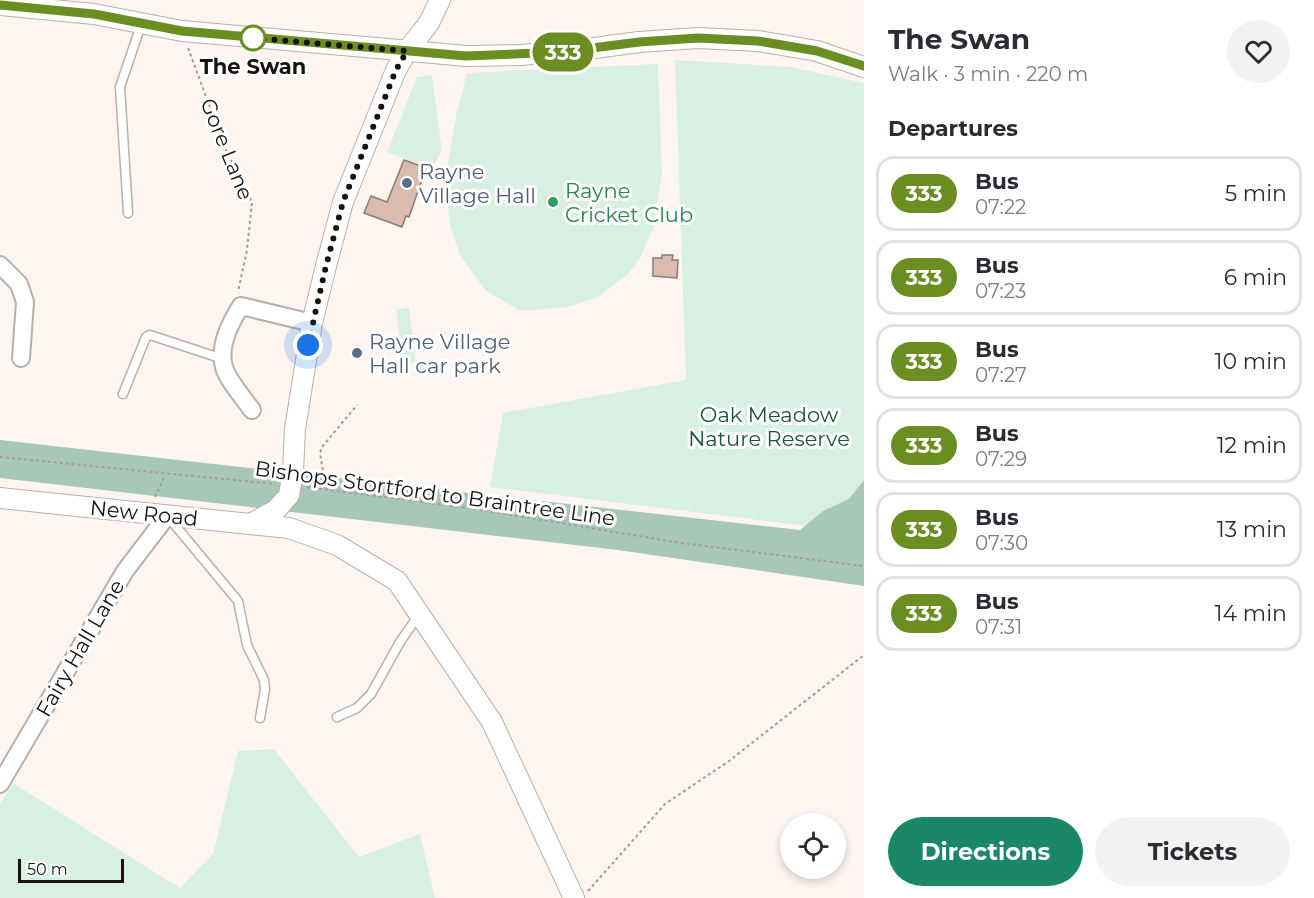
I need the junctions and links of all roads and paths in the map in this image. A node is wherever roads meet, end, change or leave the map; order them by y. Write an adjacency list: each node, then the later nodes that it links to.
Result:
1 (440, 0): 5 (street)
2 (0, 5): 3 (street)
3 (141, 25): 4 (street); 7 (lane)
4 (182, 31): 5 (street); 9 (path, Gore Lane)
5 (407, 51): 6 (street); 10 (street)
6 (864, 66)
7 (128, 213)
8 (0, 265): 11 (street)
9 (241, 306): 10 (street); 12 (street)
10 (312, 323): 18 (street)
11 (21, 358)
12 (223, 359): 13 (lane); 15 (street)
13 (123, 394)
14 (357, 405): 19 (path)
15 (252, 410)
16 (0, 457): 17 (path, Bishops Stortford to Braintree Line)
17 (165, 475): 18 (path, Bishops Stortford to Braintree Line); 21 (path)
18 (291, 485): 19 (path, Bishops Stortford to Braintree Line); 22 (street); 23 (street)
19 (321, 488): 24 (path, Bishops Stortford to Braintree Line)
20 (0, 498): 21 (street, New Road)
21 (157, 515): 22 (street, New Road); 28 (lane); 29 (street, Fairy Hall Lane)
22 (252, 523): 23 (street, New Road)
23 (298, 531): 25 (street, New Road)
24 (864, 566)
25 (420, 613): 27 (lane); 30 (street, New Road)
26 (864, 655): 31 (path)
27 (337, 717)
28 (260, 718)
29 (0, 784)
30 (574, 898)
31 (582, 898)

